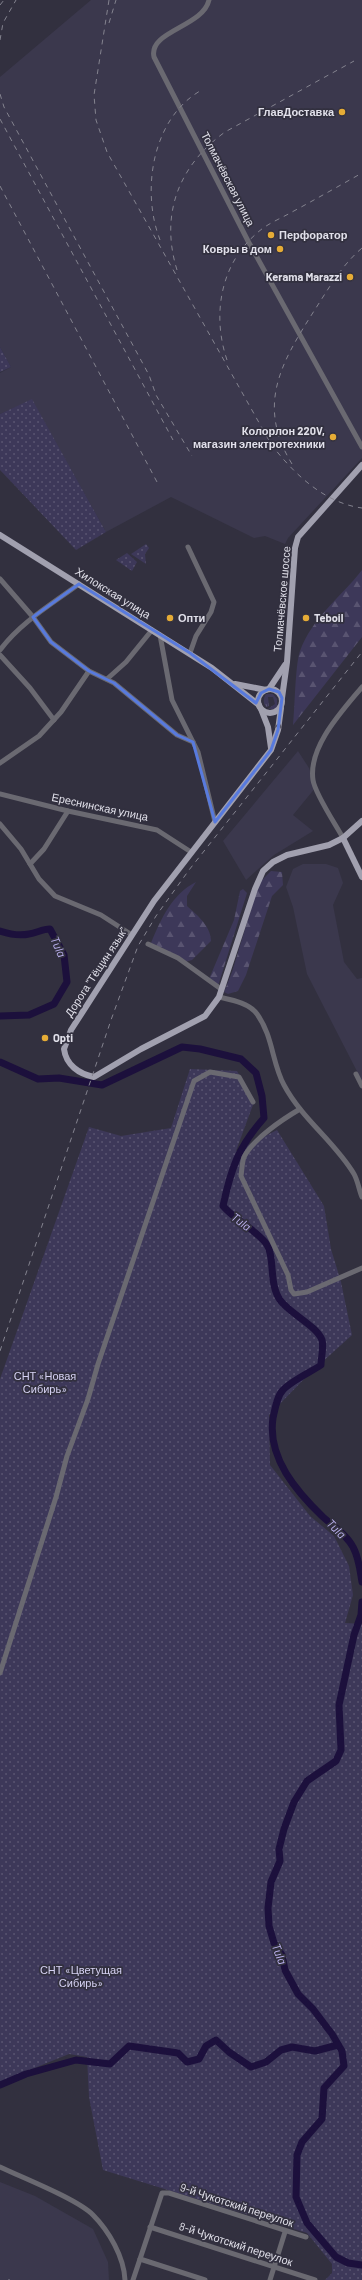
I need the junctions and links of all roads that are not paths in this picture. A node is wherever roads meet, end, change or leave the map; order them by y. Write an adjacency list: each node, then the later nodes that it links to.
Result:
1 (209, 0): 2 (street, Толмачёвская улица)
2 (362, 447)
3 (362, 465): 14 (main road, Толмачёвское шоссе)
4 (0, 535): 7 (main road, Хилокская улица)
5 (188, 547): 12 (street)
6 (0, 580): 8 (street)
7 (79, 584): 8 (street); 9 (main road, Хилокская улица)
8 (33, 617): 11 (street); 15 (street)
9 (152, 630): 10 (main road, Хилокская улица); 16 (street)
10 (160, 635): 12 (main road, Хилокская улица); 24 (street)
11 (0, 650)
12 (190, 653): 17 (main road, Хилокская улица)
13 (0, 655): 23 (street)
14 (287, 662): 19 (main road); 20 (main road, Толмачёвское шоссе)
15 (89, 671): 16 (street); 23 (street)
16 (107, 679): 24 (street)
17 (233, 683): 19 (main road); 21 (main road, Хилокская улица)
18 (362, 687): 32 (street)
19 (267, 689): 20 (main road); 21 (main road)
20 (282, 698): 22 (main road)
21 (260, 707): 22 (main road); 25 (main road)
22 (281, 708): 25 (main road, Дорога "Тёщин язык", one-way to 22)
23 (54, 720): 26 (street)
24 (193, 742): 30 (street)
25 (271, 750): 30 (main road, Дорога "Тёщин язык")
26 (0, 763)
27 (0, 794): 28 (street, Ереснинская улица)
28 (68, 811): 33 (street, Ереснинская улица); 34 (street)
29 (362, 821): 32 (main road, Дорога "Тёщин язык")
30 (215, 822): 33 (main road, Дорога "Тёщин язык")
31 (0, 824): 34 (street)
32 (343, 838): 35 (main road); 38 (main road, Дорога "Тёщин язык")
33 (191, 852): 36 (main road, Дорога "Тёщин язык")
34 (30, 864): 36 (street)
35 (362, 877)
36 (132, 935): 39 (main road, Дорога "Тёщин язык")
37 (148, 944): 38 (street)
38 (221, 989): 39 (main road, Дорога "Тёщин язык")
39 (219, 997): 43 (street)
40 (356, 1074): 41 (street)
41 (362, 1086)
42 (253, 1102): 46 (street)
43 (300, 1110): 44 (street); 45 (street)
44 (362, 1197)
45 (362, 1268)
46 (0, 1673)
47 (0, 2167): 53 (street)
48 (150, 2226): 49 (street, 9-й Чукотский переулок); 51 (street); 52 (street, 8-й Чукотский переулок)
49 (285, 2232): 50 (street, 9-й Чукотский переулок); 52 (street)
50 (306, 2237)
51 (140, 2259): 54 (street); 55 (street)
52 (275, 2267): 56 (street); 57 (street, 8-й Чукотский переулок)
53 (125, 2280)
54 (133, 2280)
55 (205, 2280)
56 (270, 2280)
57 (315, 2280)

